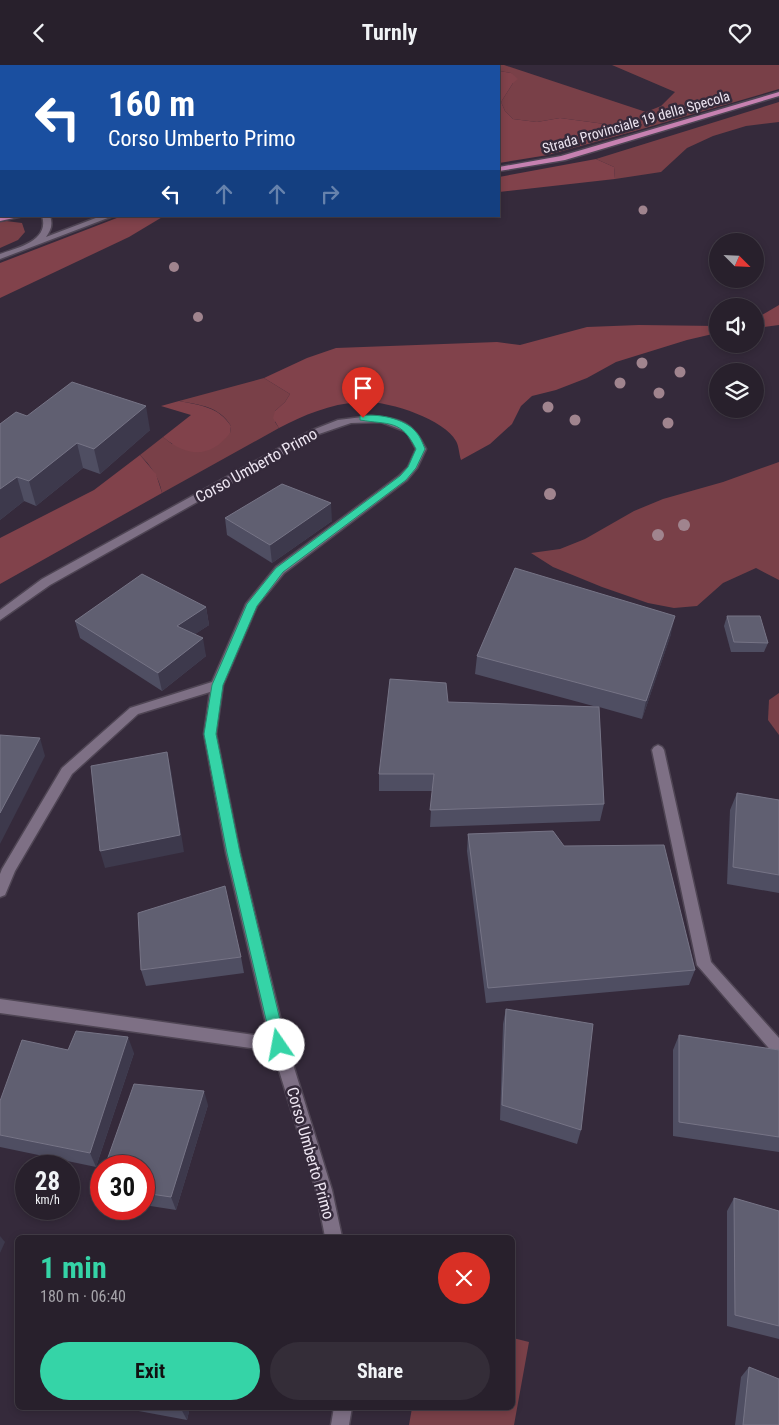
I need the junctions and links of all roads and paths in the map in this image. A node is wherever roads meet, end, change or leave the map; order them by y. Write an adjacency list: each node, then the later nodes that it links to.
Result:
1 (779, 94): 2 (main road, Strada Provinciale 19 della Specola)
2 (500, 169)
3 (13, 217): 7 (main road)
4 (46, 217): 8 (street)
5 (79, 217): 8 (street)
6 (106, 217): 8 (street)
7 (0, 219)
8 (32, 245): 9 (street)
9 (0, 257)
10 (0, 616): 11 (street, Corso Umberto Primo)
11 (217, 685): 13 (street); 15 (street, Corso Umberto Primo)
12 (658, 750): 16 (street)
13 (0, 891)
14 (0, 1006): 15 (street)
15 (279, 1045): 17 (street, Corso Umberto Primo)
16 (779, 1049)
17 (334, 1235)
18 (342, 1410): 19 (street)
19 (340, 1425)

